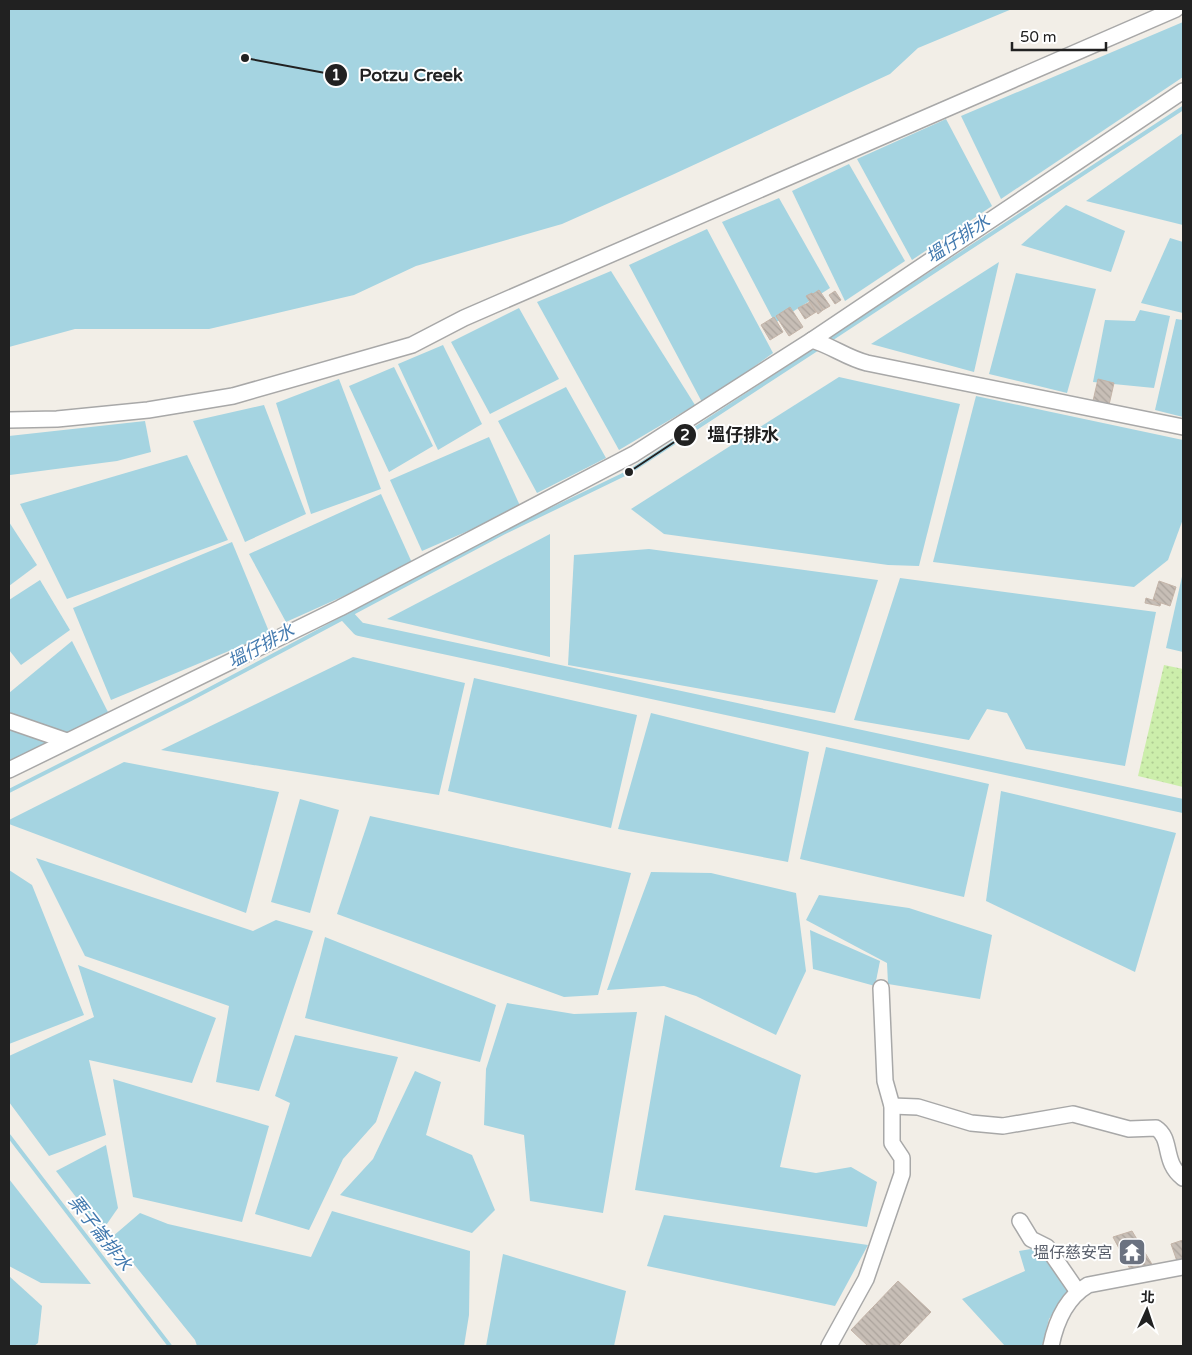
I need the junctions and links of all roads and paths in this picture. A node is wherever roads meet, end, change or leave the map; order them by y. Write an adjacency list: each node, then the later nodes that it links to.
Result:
1 (1176, 9): 4 (street)
2 (1183, 91): 3 (street)
3 (812, 340): 5 (street); 7 (street)
4 (9, 420)
5 (1183, 427)
6 (9, 720): 7 (street)
7 (67, 741): 8 (street)
8 (9, 770)
9 (881, 988): 10 (street)
10 (892, 1106): 11 (street); 15 (street)
11 (1183, 1178)
12 (1020, 1221): 14 (street)
13 (1183, 1267): 14 (street)
14 (1078, 1292): 16 (street)
15 (829, 1346)
16 (1051, 1346)

